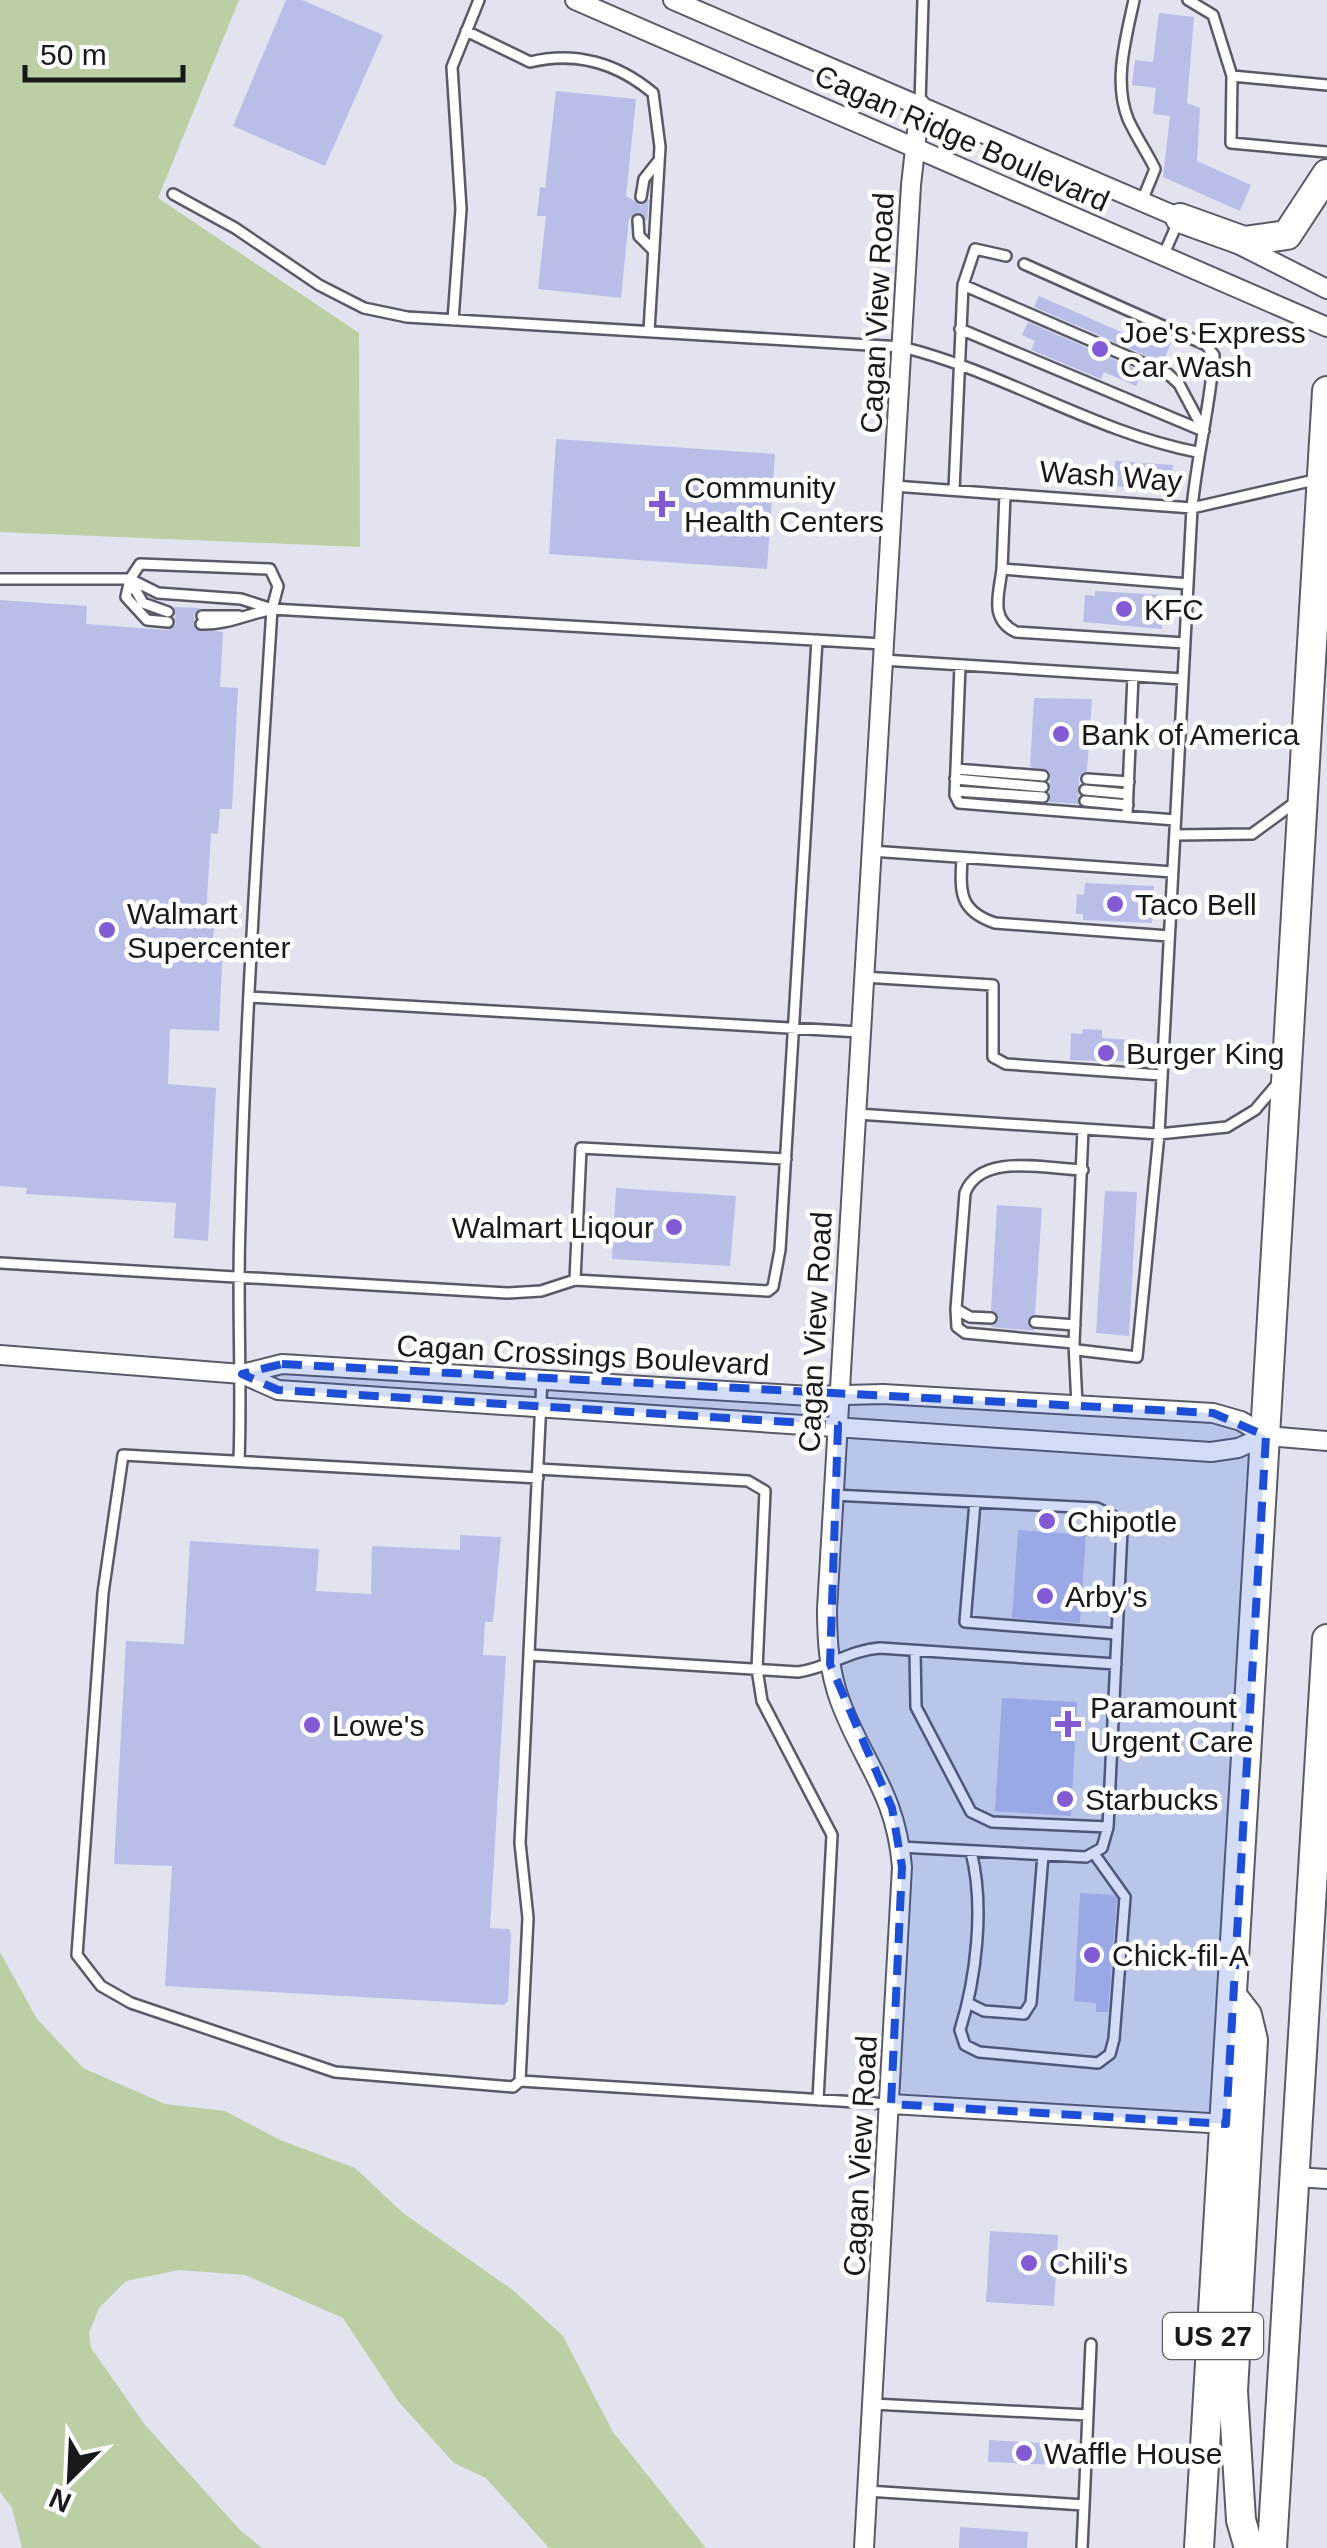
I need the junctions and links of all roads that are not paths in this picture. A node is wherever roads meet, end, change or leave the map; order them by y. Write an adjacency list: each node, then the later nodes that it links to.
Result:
1 (479, 0): 7 (lane)
2 (575, 0): 11 (street, Cagan Ridge Boulevard)
3 (673, 0): 10 (street, Cagan Ridge Boulevard)
4 (924, 0): 10 (lane)
5 (1134, 0): 17 (lane)
6 (1188, 0): 8 (lane)
7 (466, 30): 13 (lane); 26 (lane)
8 (1232, 76): 9 (lane); 12 (lane)
9 (1327, 85)
10 (920, 104): 11 (street, Cagan View Road); 17 (street, Cagan Ridge Boulevard)
11 (914, 148): 22 (street, Cagan Ridge Boulevard); 30 (street, Cagan View Road)
12 (1327, 152)
13 (659, 160): 16 (lane); 20 (lane)
14 (1327, 174): 18 (highway)
15 (174, 194): 26 (lane)
16 (640, 197)
17 (1142, 202): 18 (street, Cagan Ridge Boulevard)
18 (1180, 218): 22 (lane); 25 (street, Cagan Ridge Boulevard)
19 (638, 220): 20 (lane)
20 (654, 252): 29 (lane)
21 (1006, 256): 24 (lane)
22 (1163, 256): 27 (street, Cagan Ridge Boulevard)
23 (1024, 264): 33 (lane)
24 (963, 284): 28 (lane); 33 (lane)
25 (1327, 290)
26 (453, 320): 29 (lane)
27 (1327, 327)
28 (960, 329): 31 (lane); 33 (lane)
29 (648, 331): 30 (lane)
30 (902, 347): 31 (lane); 36 (street, Cagan View Road)
31 (958, 361): 34 (lane); 37 (lane)
32 (1327, 392): 35 (highway, US 27)
33 (1204, 432): 34 (lane)
34 (1197, 452): 39 (lane)
35 (1322, 478): 39 (lane, Wash Way); 55 (highway, US 27)
36 (894, 486): 37 (lane, Wash Way); 49 (street, Cagan View Road)
37 (954, 490): 38 (lane, Wash Way)
38 (1005, 494): 39 (lane, Wash Way); 40 (lane)
39 (1192, 508): 43 (lane)
40 (1002, 569): 43 (lane); 48 (lane)
41 (0, 578): 42 (lane)
42 (130, 579): 44 (lane); 44 (lane); 45 (lane)
43 (1188, 584): 48 (lane)
44 (272, 609): 46 (lane); 47 (lane); 64 (lane)
45 (168, 617)
46 (202, 620)
47 (817, 640): 49 (lane); 65 (lane)
48 (1185, 643): 52 (lane)
49 (883, 652): 50 (lane); 59 (street, Cagan View Road)
50 (960, 665): 51 (lane); 53 (lane)
51 (1134, 676): 52 (lane); 56 (lane)
52 (1183, 679): 57 (lane)
53 (956, 774): 54 (lane); 54 (lane)
54 (955, 793): 56 (lane)
55 (1303, 796): 58 (lane); 67 (highway, US 27)
56 (1128, 799): 56 (lane); 57 (lane)
57 (1175, 820): 58 (lane)
58 (1174, 835): 61 (lane)
59 (871, 852): 60 (lane); 63 (street, Cagan View Road)
60 (962, 858): 61 (lane); 62 (lane)
61 (1173, 872): 62 (lane)
62 (1169, 936): 68 (lane)
63 (863, 977): 66 (street, Cagan View Road); 68 (lane)
64 (250, 998): 65 (lane); 75 (lane)
65 (794, 1029): 66 (lane); 72 (lane)
66 (860, 1032): 69 (street, Cagan View Road)
67 (1286, 1073): 71 (lane); 89 (highway, US 27)
68 (1162, 1075): 71 (lane)
69 (855, 1114): 70 (lane); 85 (street, Cagan View Road)
70 (1083, 1129): 71 (lane); 73 (lane)
71 (1160, 1134): 81 (lane)
72 (786, 1159): 76 (lane); 76 (lane)
73 (1083, 1170): 77 (lane); 80 (lane)
74 (0, 1262): 75 (lane)
75 (238, 1277): 76 (lane); 83 (lane)
76 (575, 1280)
77 (956, 1309): 78 (lane); 81 (lane)
78 (991, 1318)
79 (1035, 1322): 80 (lane)
80 (1075, 1325): 81 (lane)
81 (1076, 1347): 87 (lane)
82 (0, 1355): 83 (street, Cagan Crossings Boulevard)
83 (242, 1374): 84 (street, Cagan Crossings Boulevard); 86 (street); 91 (lane)
84 (542, 1380): 85 (street, Cagan Crossings Boulevard); 86 (lane)
85 (839, 1394): 87 (street, Cagan Crossings Boulevard); 88 (street, Cagan View Road)
86 (540, 1406): 88 (street); 92 (lane)
87 (1076, 1406): 89 (street, Cagan Crossings Boulevard)
88 (838, 1426): 89 (street); 93 (street, Cagan View Road)
89 (1266, 1436): 90 (street); 107 (highway, US 27)
90 (1327, 1441)
91 (239, 1460): 92 (lane); 109 (lane)
92 (538, 1474): 98 (lane); 101 (lane)
93 (833, 1495): 94 (lane); 99 (street, Cagan View Road)
94 (975, 1502): 95 (lane); 95 (lane)
95 (1117, 1634): 100 (lane)
96 (1327, 1639): 113 (highway, US 27)
97 (915, 1651): 99 (lane); 100 (lane); 102 (lane)
98 (530, 1655): 101 (lane); 109 (lane)
99 (830, 1664): 101 (lane); 103 (street, Cagan View Road)
100 (1116, 1664): 102 (lane)
101 (757, 1670): 110 (lane)
102 (1108, 1827): 105 (lane)
103 (900, 1846): 104 (lane); 111 (street, Cagan View Road)
104 (971, 1852): 106 (lane); 108 (lane)
105 (1096, 1854): 106 (lane); 108 (lane)
106 (1043, 1855): 108 (lane)
107 (1233, 1997): 112 (highway, US 27); 123 (highway)
108 (970, 2004)
109 (520, 2081): 110 (lane)
110 (818, 2100): 111 (lane)
111 (891, 2104): 112 (street); 116 (street, Cagan View Road)
112 (1226, 2124): 122 (highway, US 27)
113 (1296, 2177): 114 (street); 124 (highway, US 27)
114 (1327, 2179)
115 (1091, 2344): 117 (lane)
116 (873, 2404): 117 (lane); 118 (street, Cagan View Road)
117 (1088, 2415): 119 (lane)
118 (867, 2491): 119 (lane); 120 (street, Cagan View Road)
119 (1084, 2505): 121 (lane)
120 (864, 2548)
121 (1082, 2548)
122 (1200, 2548)
123 (1249, 2548)
124 (1272, 2548)

